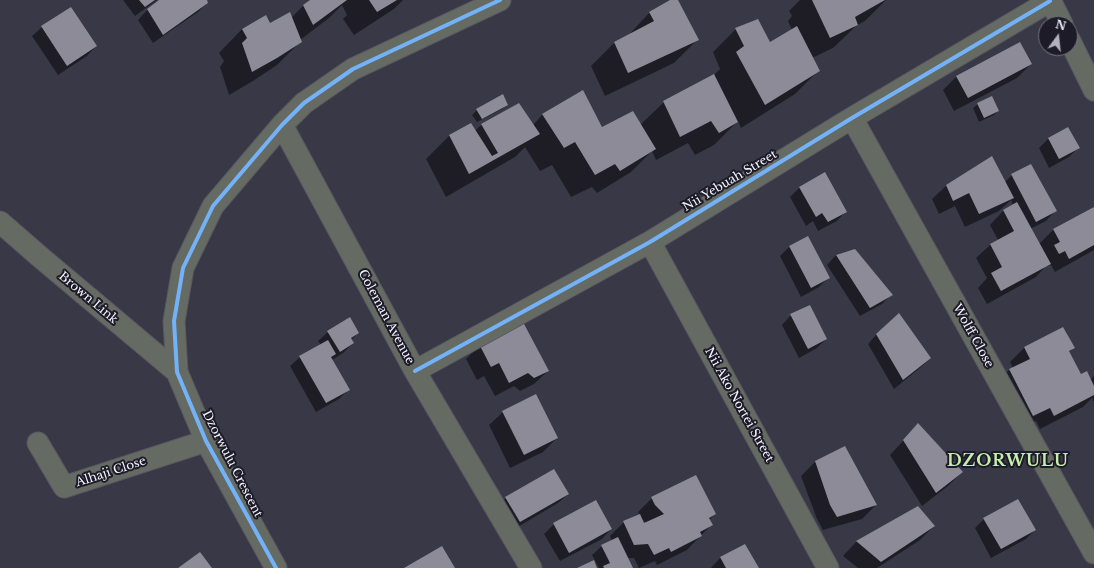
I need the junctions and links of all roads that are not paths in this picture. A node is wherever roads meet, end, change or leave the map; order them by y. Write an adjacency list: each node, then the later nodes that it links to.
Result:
1 (500, 0): 7 (street, Dzorwulu Crescent)
2 (1050, 0): 3 (street); 6 (street, Nii Yebuah Street)
3 (1058, 16)
4 (1077, 56): 5 (street)
5 (1094, 90)
6 (852, 118): 9 (street, Nii Yebuah Street); 14 (street, Wolff Close)
7 (282, 125): 10 (street, Coleman Avenue); 11 (street, Dzorwulu Crescent)
8 (0, 222): 11 (street, Brown Link)
9 (650, 242): 10 (street, Nii Yebuah Street); 17 (street, Nii Ako Nortei Street)
10 (415, 371): 16 (street, Coleman Avenue)
11 (177, 372): 12 (street, Dzorwulu Crescent)
12 (206, 441): 13 (street, Alhaji Close); 15 (street, Dzorwulu Crescent)
13 (38, 443)
14 (1094, 553)
15 (276, 568)
16 (531, 568)
17 (828, 568)

